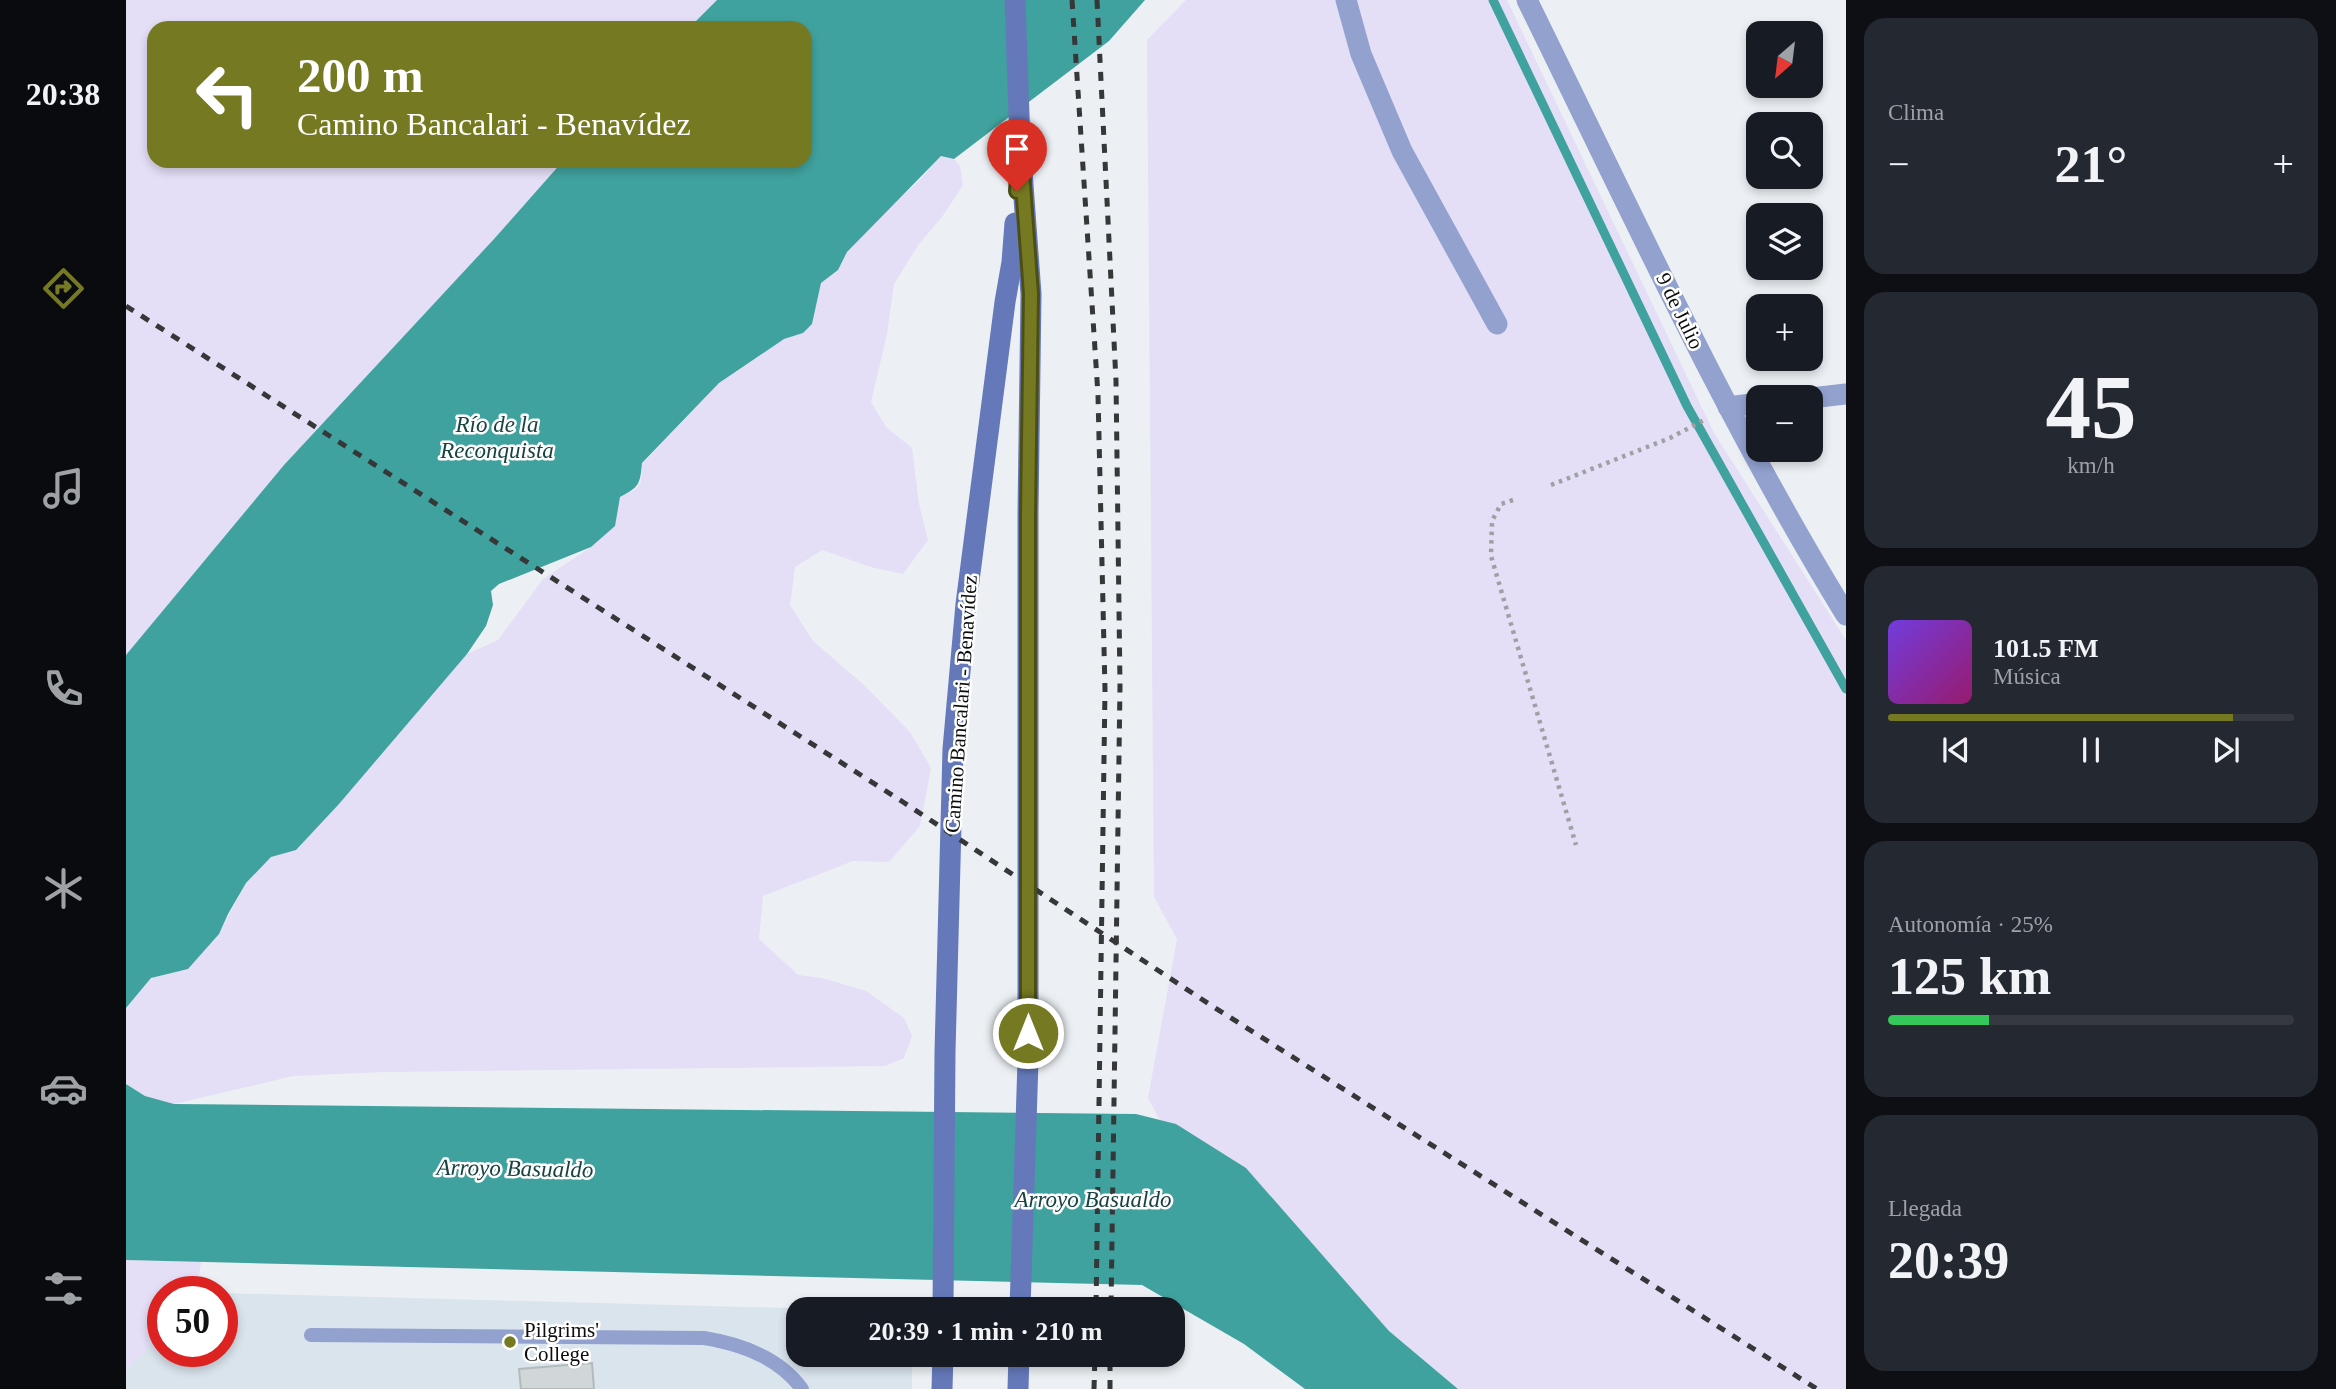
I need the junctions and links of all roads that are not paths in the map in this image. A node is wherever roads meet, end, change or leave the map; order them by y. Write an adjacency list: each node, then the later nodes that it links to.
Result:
1 (1014, 0): 4 (main road, Camino Bancalari - Benavídez)
2 (1346, 0): 5 (street)
3 (1527, 0): 9 (street, 9 de Julio)
4 (1020, 144): 11 (main road, Camino Bancalari - Benavídez); 12 (main road, Camino Bancalari - Benavídez)
5 (1497, 324)
6 (1846, 394): 7 (street)
7 (1823, 397)
8 (1746, 405): 9 (street)
9 (1728, 407): 10 (street, 9 de Julio)
10 (1846, 615)
11 (943, 1297)
12 (1020, 1297)
13 (311, 1335): 16 (lane)
14 (943, 1367): 17 (main road)
15 (1018, 1367): 18 (main road)
16 (802, 1389)
17 (942, 1389)
18 (1017, 1389)

